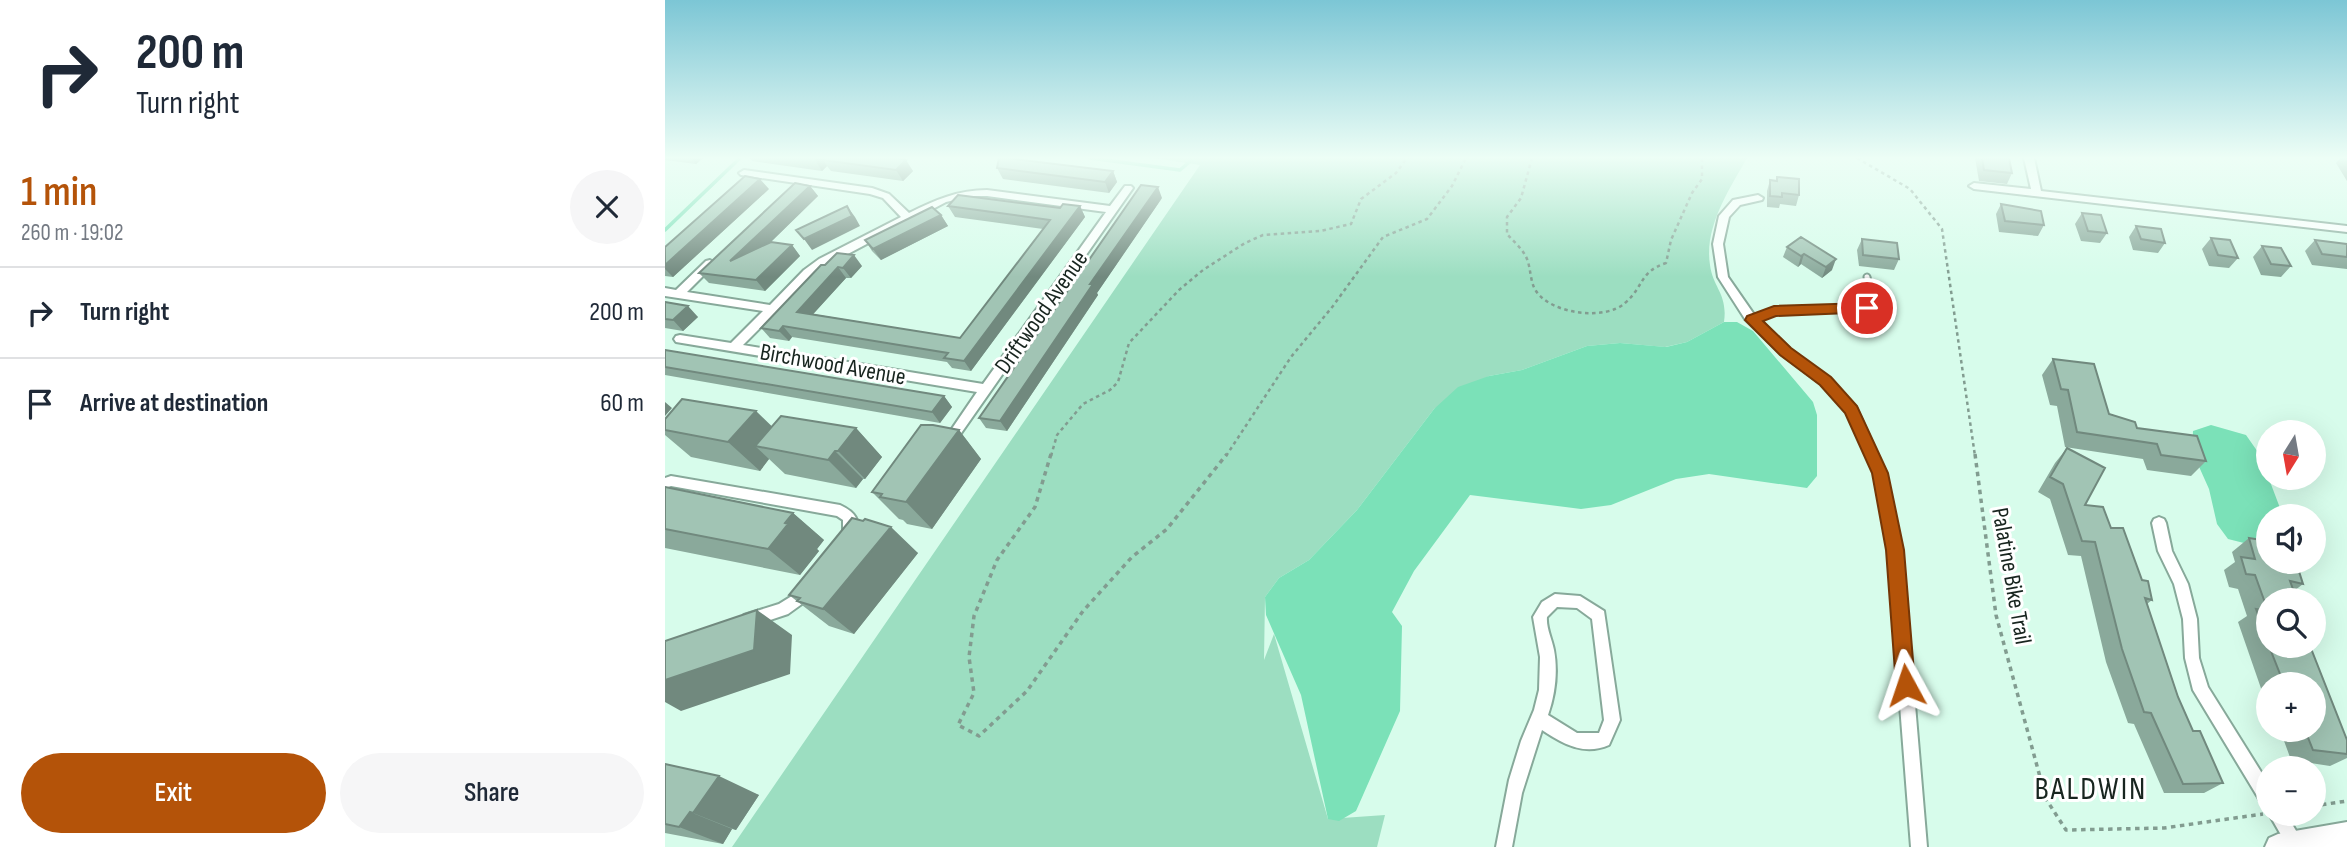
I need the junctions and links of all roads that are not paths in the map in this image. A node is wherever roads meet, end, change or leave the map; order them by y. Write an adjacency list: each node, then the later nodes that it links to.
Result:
1 (888, 198): 8 (street)
2 (953, 198): 8 (street)
3 (1010, 198): 7 (street)
4 (1122, 198): 7 (street, Driftwood Avenue)
5 (1758, 198): 15 (street)
6 (2068, 198): 9 (street)
7 (1113, 210): 18 (street, Driftwood Avenue)
8 (907, 217): 14 (street)
9 (2347, 229)
10 (718, 257): 13 (street)
11 (1867, 277): 15 (lane)
12 (665, 292): 13 (street)
13 (678, 294): 14 (street)
14 (772, 309): 17 (street)
15 (1753, 320): 31 (street)
16 (680, 339): 17 (street, Birchwood Avenue)
17 (734, 347): 18 (street, Birchwood Avenue)
18 (986, 390): 19 (street, Driftwood Avenue)
19 (953, 436)
20 (665, 483): 22 (street)
21 (2159, 523): 26 (street)
22 (847, 545)
23 (821, 576): 24 (street)
24 (731, 626)
25 (1541, 720): 25 (street); 30 (street)
26 (2256, 779)
27 (2281, 826): 29 (street)
28 (2347, 835): 29 (main road)
29 (2287, 846)
30 (1504, 847)
31 (1919, 847)

